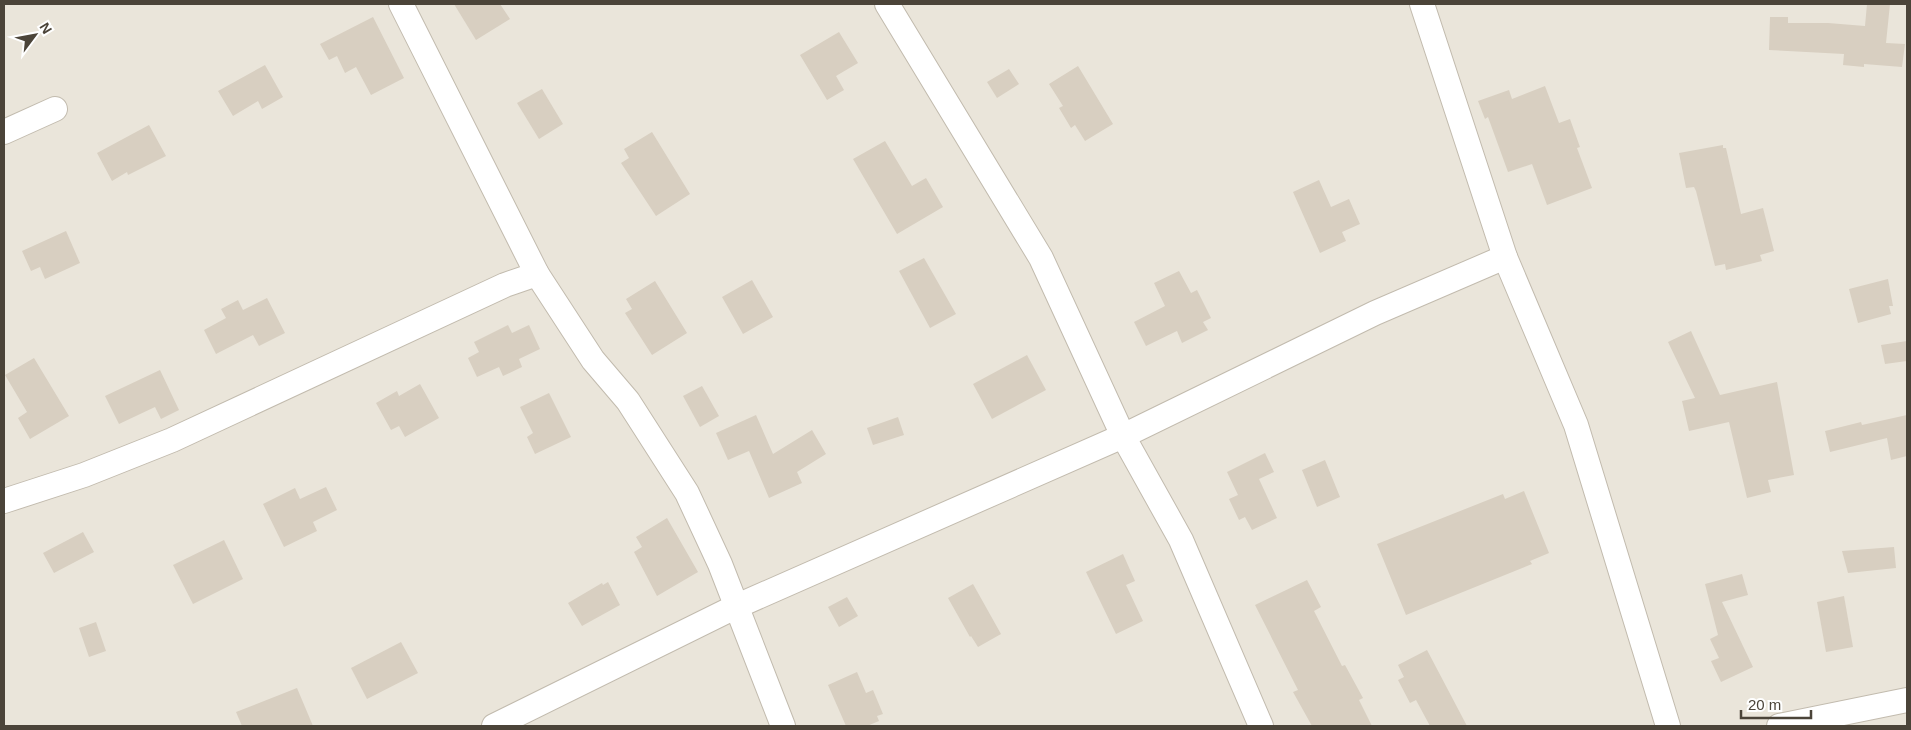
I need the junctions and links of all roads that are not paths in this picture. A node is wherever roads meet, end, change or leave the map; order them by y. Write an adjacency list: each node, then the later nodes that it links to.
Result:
1 (401, 4): 7 (street)
2 (887, 4): 8 (street)
3 (1422, 4): 6 (street)
4 (55, 109): 5 (street)
5 (4, 132)
6 (1505, 257): 8 (street); 15 (street)
7 (537, 274): 9 (street); 10 (street)
8 (1124, 436): 10 (street); 14 (street)
9 (4, 501)
10 (735, 607): 12 (street); 13 (street)
11 (1907, 700): 16 (street)
12 (494, 726)
13 (783, 726)
14 (1261, 726)
15 (1668, 726)
16 (1779, 726)

